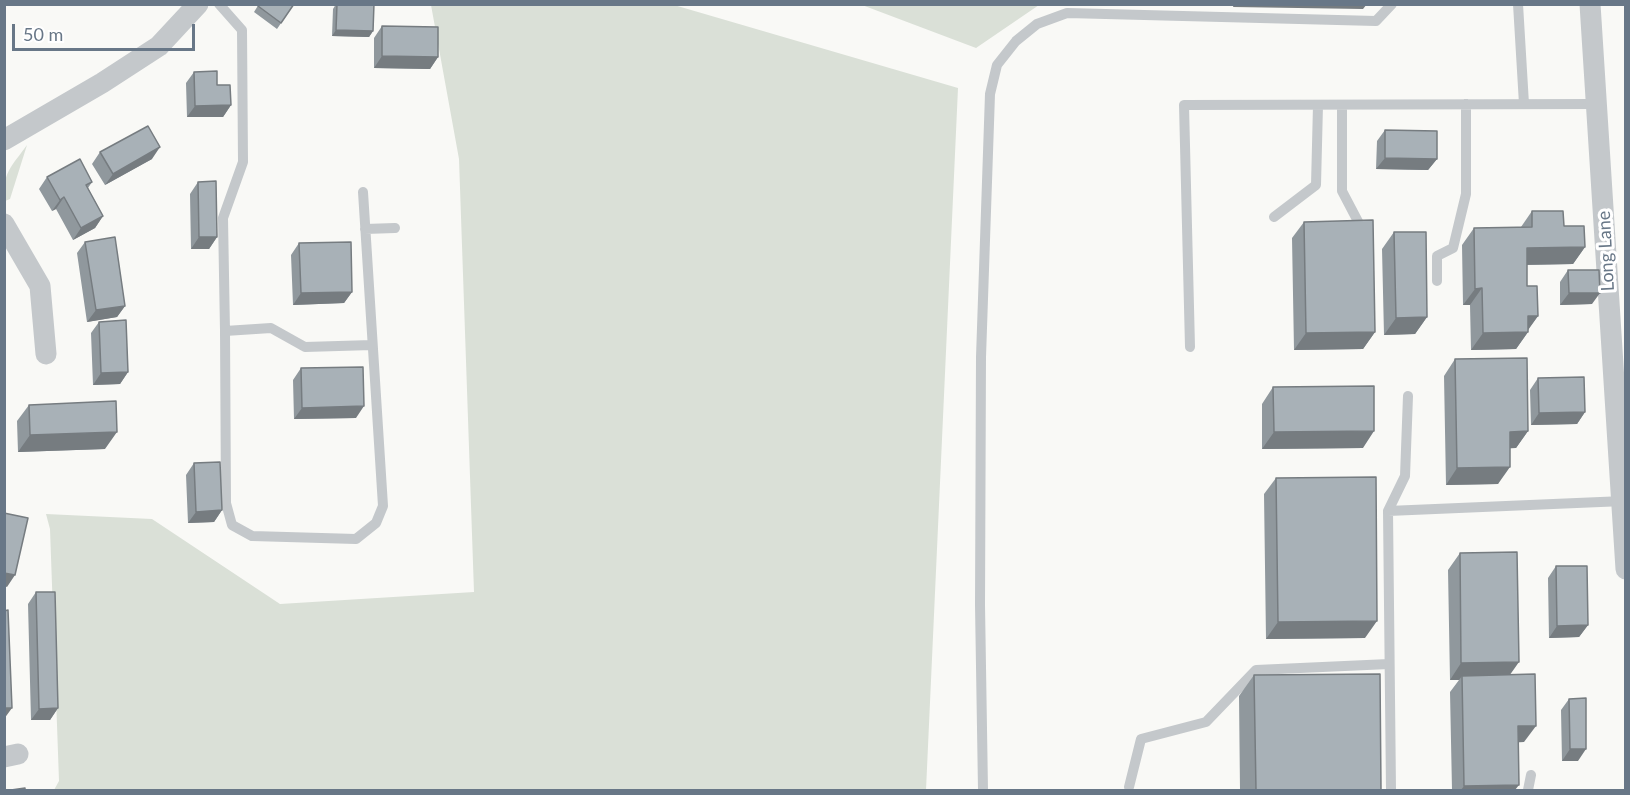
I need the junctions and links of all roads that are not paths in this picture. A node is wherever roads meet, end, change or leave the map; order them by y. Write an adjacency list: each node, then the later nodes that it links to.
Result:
1 (198, 4): 11 (street)
2 (219, 4): 19 (lane)
3 (1392, 4): 30 (lane)
4 (1518, 4): 7 (lane)
5 (1590, 4): 8 (street, Long Lane)
6 (1466, 104): 7 (lane); 10 (lane); 18 (lane)
7 (1524, 104): 8 (lane)
8 (1597, 104): 24 (street, Long Lane)
9 (1318, 105): 10 (lane); 13 (lane); 21 (lane)
10 (1342, 105): 17 (lane)
11 (4, 140)
12 (363, 192): 16 (lane)
13 (1274, 217)
14 (4, 224): 22 (street)
15 (395, 228): 16 (lane)
16 (365, 229): 20 (lane)
17 (1364, 233)
18 (1437, 281)
19 (225, 331): 20 (lane); 20 (lane)
20 (372, 345)
21 (1190, 346)
22 (45, 354)
23 (1408, 396): 25 (lane)
24 (1623, 501): 25 (lane); 26 (street, Long Lane)
25 (1388, 511): 27 (lane)
26 (1626, 568)
27 (1389, 664): 29 (lane); 31 (lane)
28 (1531, 775): 32 (lane)
29 (1129, 787)
30 (982, 790)
31 (1390, 790)
32 (1528, 790)

